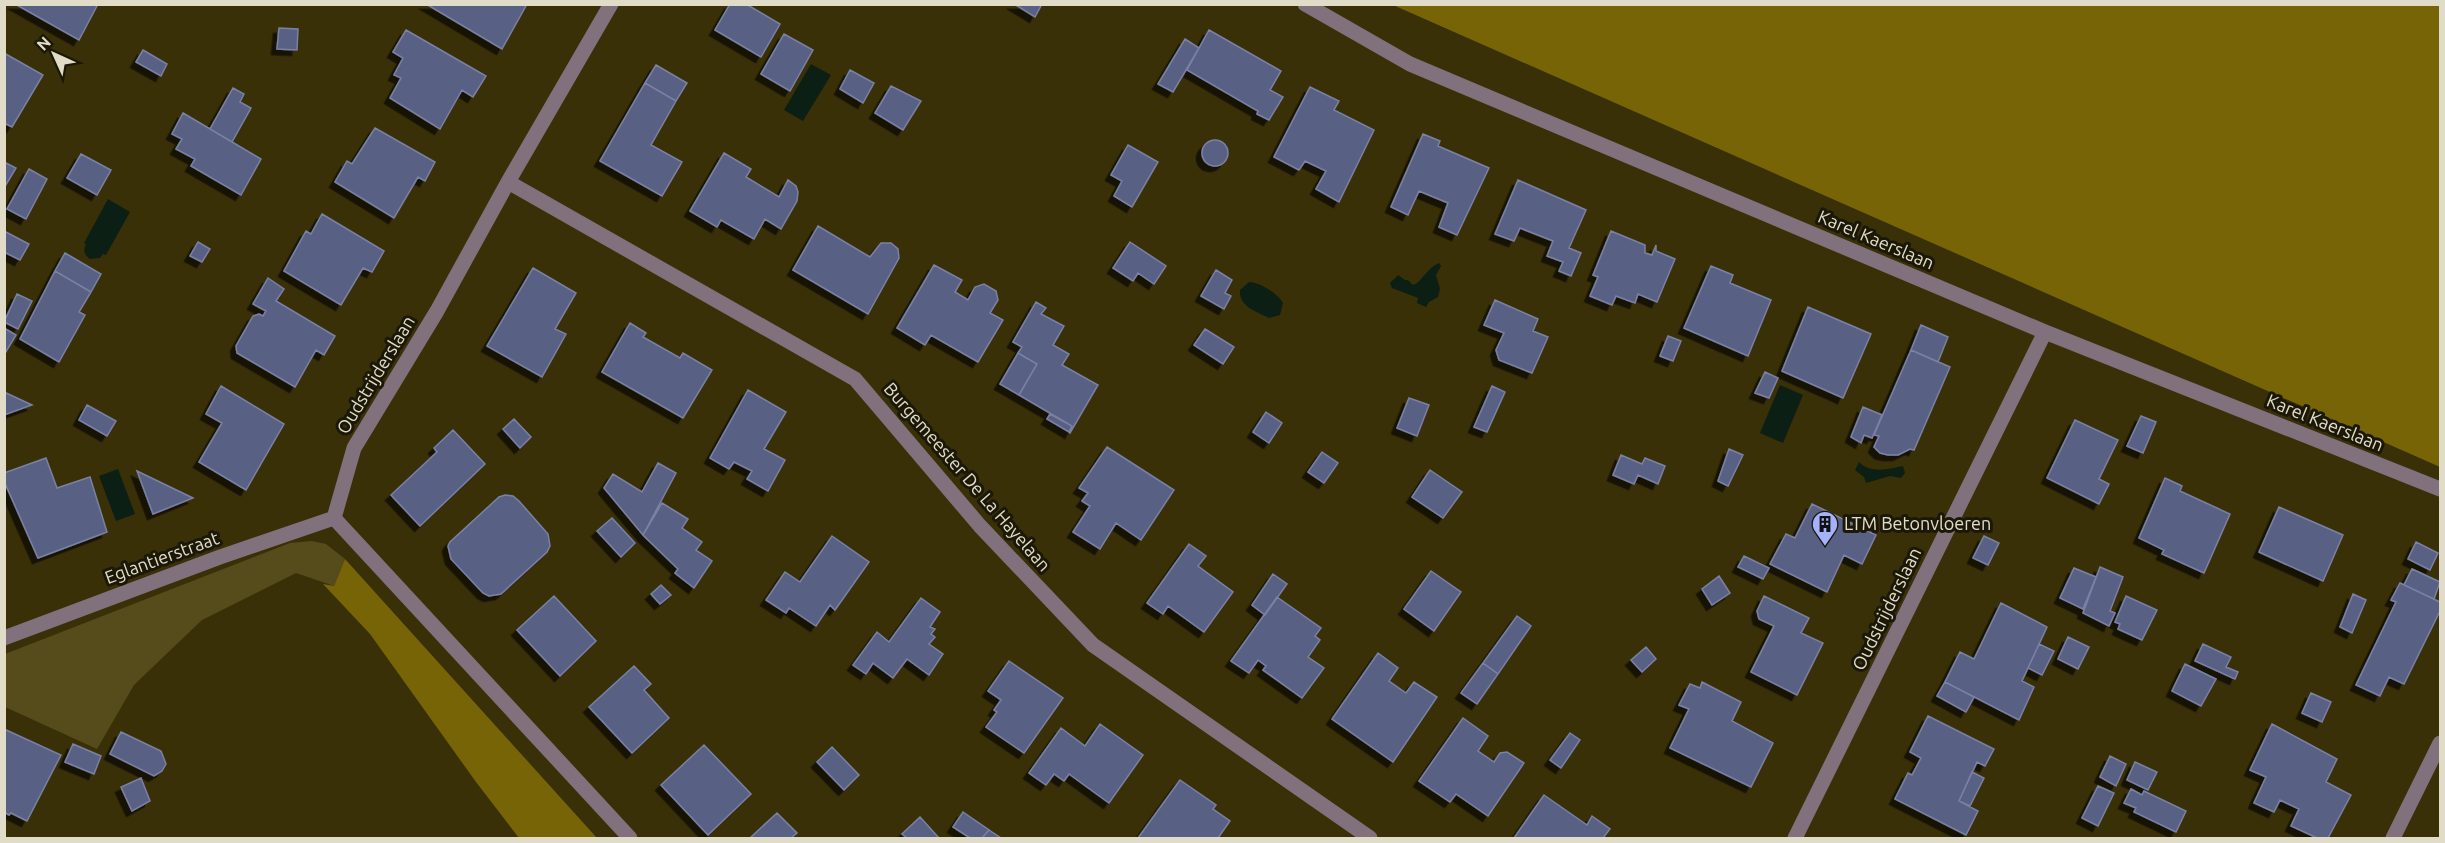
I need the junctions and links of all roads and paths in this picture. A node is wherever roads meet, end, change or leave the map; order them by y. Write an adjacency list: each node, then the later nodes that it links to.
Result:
1 (611, 4): 3 (street, Oudstrijderslaan)
2 (1305, 4): 4 (street, Karel Kaerslaan)
3 (508, 182): 6 (street, Oudstrijderslaan); 10 (street, Burgemeester De La Hayelaan)
4 (2045, 333): 5 (street, Karel Kaerslaan); 11 (street, Oudstrijderslaan)
5 (2440, 489)
6 (334, 518): 7 (street, Eglantierstraat); 9 (street)
7 (4, 638)
8 (2440, 743): 12 (street)
9 (630, 838)
10 (1370, 838)
11 (1795, 838)
12 (2393, 838)

